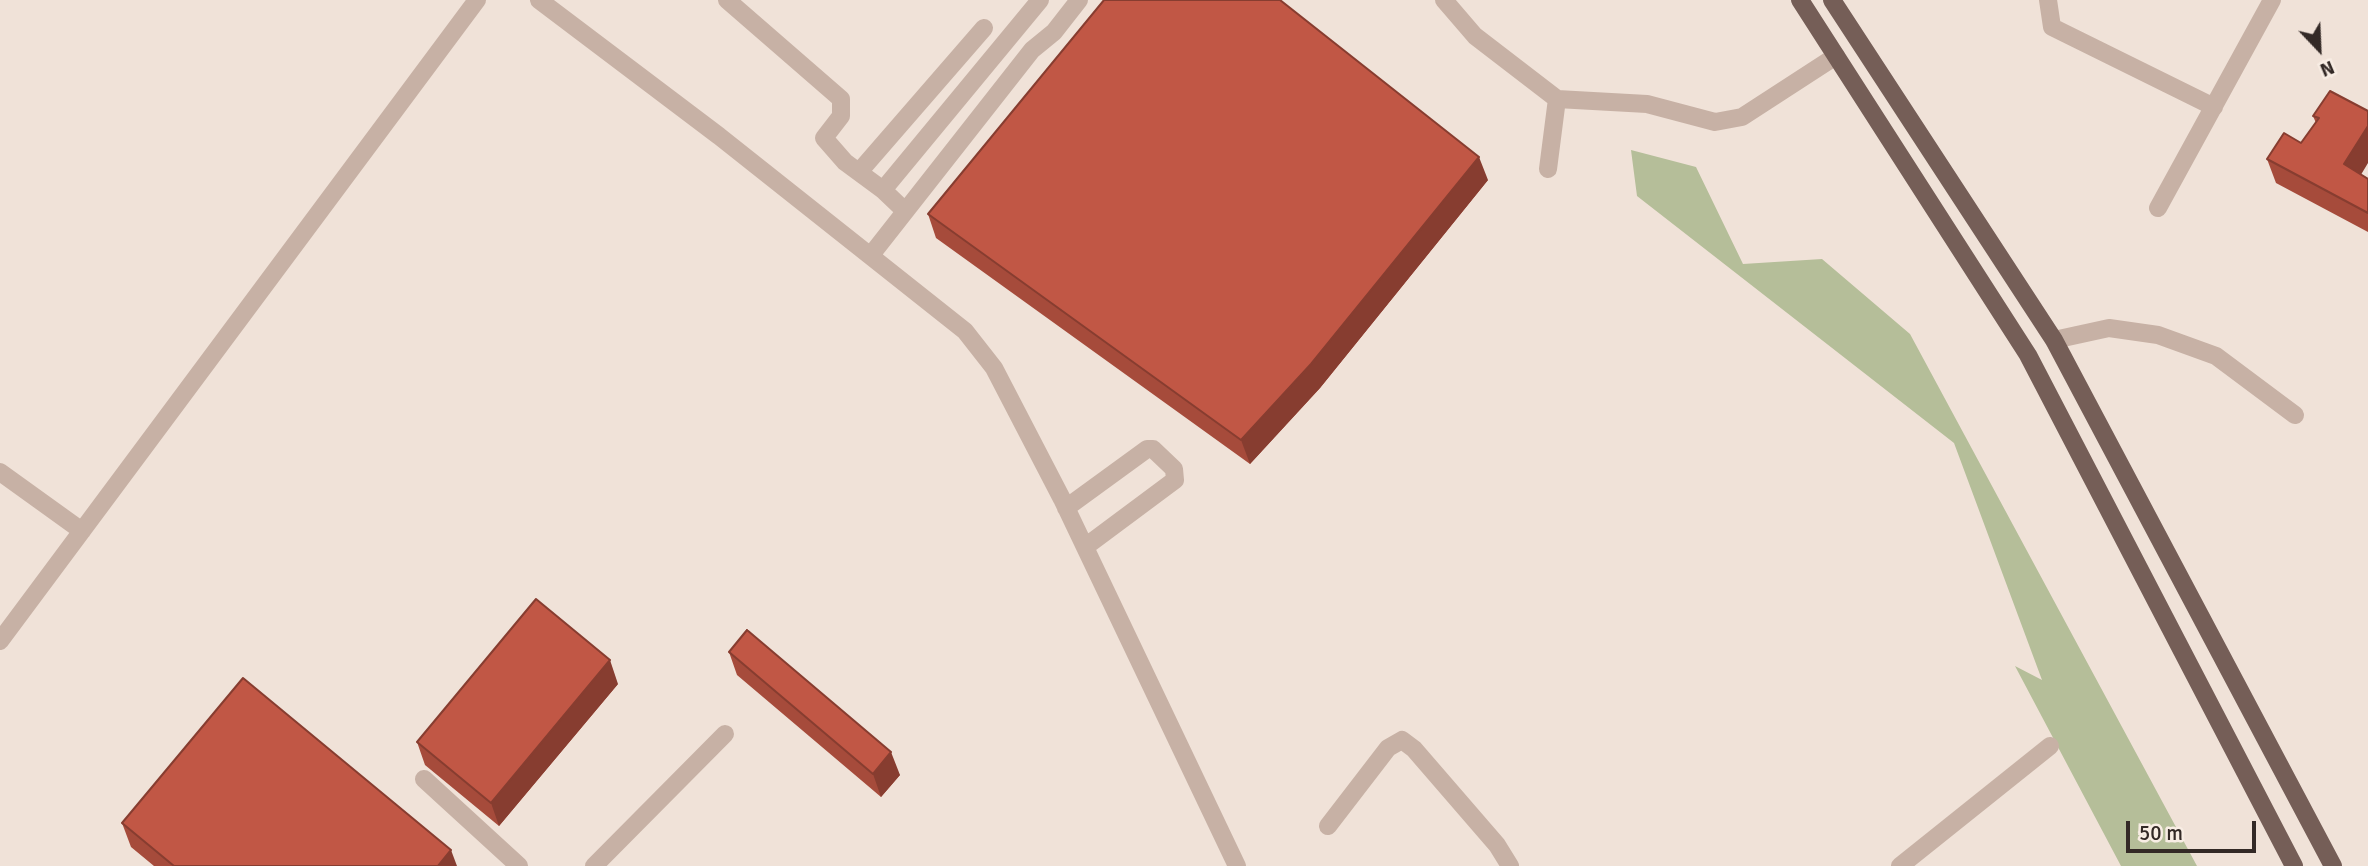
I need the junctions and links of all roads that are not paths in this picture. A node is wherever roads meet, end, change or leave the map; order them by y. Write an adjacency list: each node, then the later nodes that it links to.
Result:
1 (477, 0): 25 (street)
2 (539, 0): 20 (street)
3 (727, 0): 16 (street)
4 (1040, 0): 17 (street)
5 (1079, 0): 19 (street)
6 (1444, 0): 13 (street)
7 (1800, 0): 12 (main road)
8 (1832, 0): 21 (main road)
9 (2048, 0): 14 (street)
10 (2272, 0): 14 (street)
11 (984, 28): 16 (street)
12 (1836, 56): 13 (street); 37 (main road)
13 (1557, 99): 15 (street)
14 (2214, 107): 18 (street)
15 (1548, 169)
16 (859, 172): 17 (street)
17 (883, 190): 19 (street)
18 (2158, 208)
19 (905, 211): 20 (street)
20 (871, 255): 24 (street)
21 (2054, 340): 22 (street); 38 (main road)
22 (2295, 415)
23 (0, 472): 25 (street)
24 (1066, 508): 26 (street); 26 (street)
25 (82, 531): 27 (street)
26 (1085, 547): 34 (street)
27 (0, 641)
28 (725, 734): 33 (street)
29 (2050, 746): 36 (street)
30 (424, 779): 32 (street)
31 (1328, 826): 35 (street)
32 (519, 866)
33 (594, 866)
34 (1237, 866)
35 (1510, 866)
36 (1900, 866)
37 (2294, 866)
38 (2333, 866)

